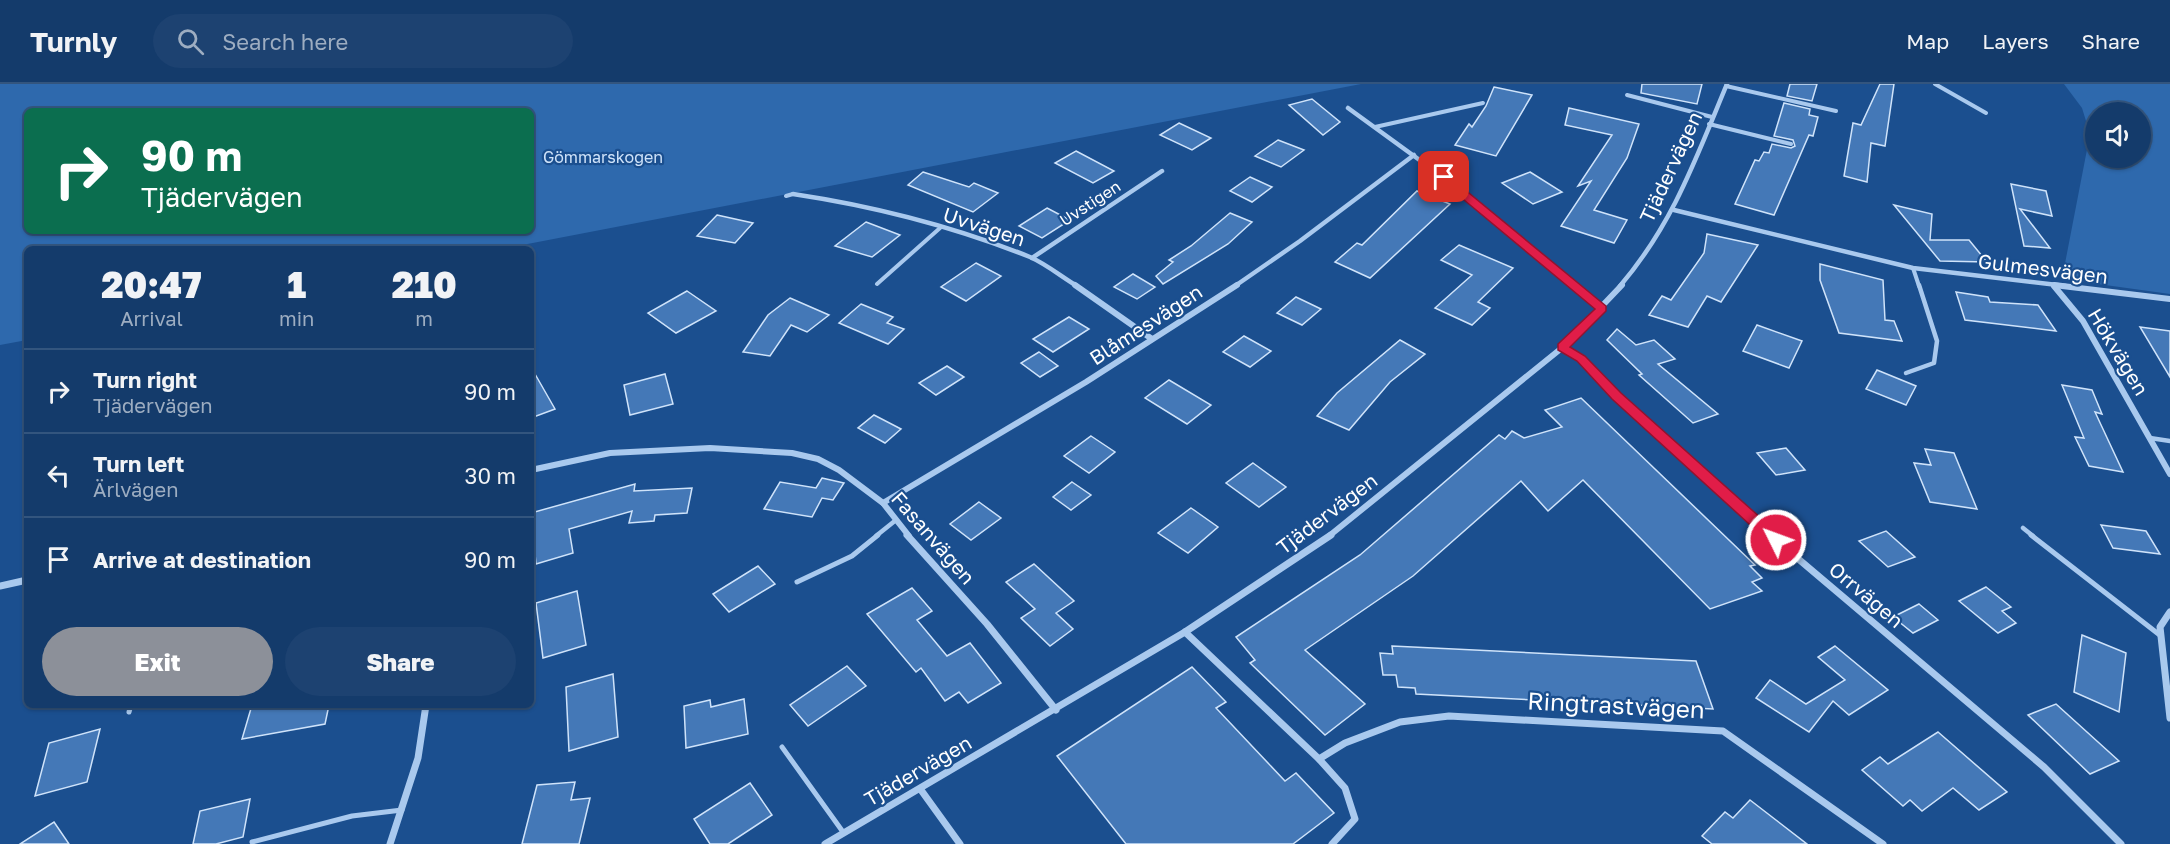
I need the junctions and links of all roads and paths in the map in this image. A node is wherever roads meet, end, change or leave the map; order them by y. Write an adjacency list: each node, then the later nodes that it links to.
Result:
1 (1935, 84): 7 (lane)
2 (1726, 85): 6 (lane); 8 (street, Tjädervägen)
3 (1627, 95): 8 (lane)
4 (1482, 103): 10 (lane)
5 (1348, 108): 10 (street)
6 (1836, 111)
7 (1986, 113)
8 (1712, 117): 9 (street, Tjädervägen)
9 (1708, 124): 11 (lane); 16 (street, Tjädervägen)
10 (1375, 127): 12 (street)
11 (1791, 144)
12 (1414, 155): 23 (street); 24 (street, Blåmesvägen)
13 (1162, 171): 18 (street, Uvstigen)
14 (793, 194): 15 (lane, Uvvägen); 17 (street, Uvvägen)
15 (786, 196)
16 (1674, 210): 19 (street, Gulmesvägen); 23 (street, Tjädervägen)
17 (940, 228): 18 (street, Uvvägen); 20 (lane)
18 (1032, 258): 24 (street, Uvvägen)
19 (1913, 268): 21 (street, Gulmesvägen); 26 (lane)
20 (877, 284)
21 (2054, 286): 22 (street, Gulmesvägen); 27 (street, Hökvägen)
22 (2170, 298)
23 (1602, 308): 25 (street, Tjädervägen)
24 (1152, 339): 31 (street, Blåmesvägen)
25 (1563, 347): 38 (street, Tjädervägen); 54 (street, Orrvägen)
26 (1906, 374)
27 (2150, 438): 28 (lane); 30 (street, Hökvägen)
28 (2170, 441)
29 (534, 469): 31 (street, Fasanvägen)
30 (2170, 474)
31 (883, 503): 32 (street, Fasanvägen)
32 (896, 520): 35 (lane); 41 (street, Fasanvägen)
33 (2023, 528): 39 (lane)
34 (24, 581): 36 (street)
35 (797, 582)
36 (0, 586)
37 (2170, 612): 39 (street)
38 (1185, 632): 41 (street, Tjädervägen); 44 (street)
39 (2161, 636): 42 (street)
40 (426, 708): 46 (street)
41 (1056, 710): 45 (street, Tjädervägen)
42 (2170, 718)
43 (782, 747): 47 (lane)
44 (1319, 759): 52 (street); 53 (street, Ringtrastvägen)
45 (921, 790): 47 (street, Tjädervägen); 51 (street)
46 (402, 810): 48 (lane); 49 (street)
47 (843, 832): 50 (street, Tjädervägen)
48 (252, 842)
49 (390, 844)
50 (825, 844)
51 (960, 844)
52 (1332, 844)
53 (1883, 844)
54 (2121, 844)

